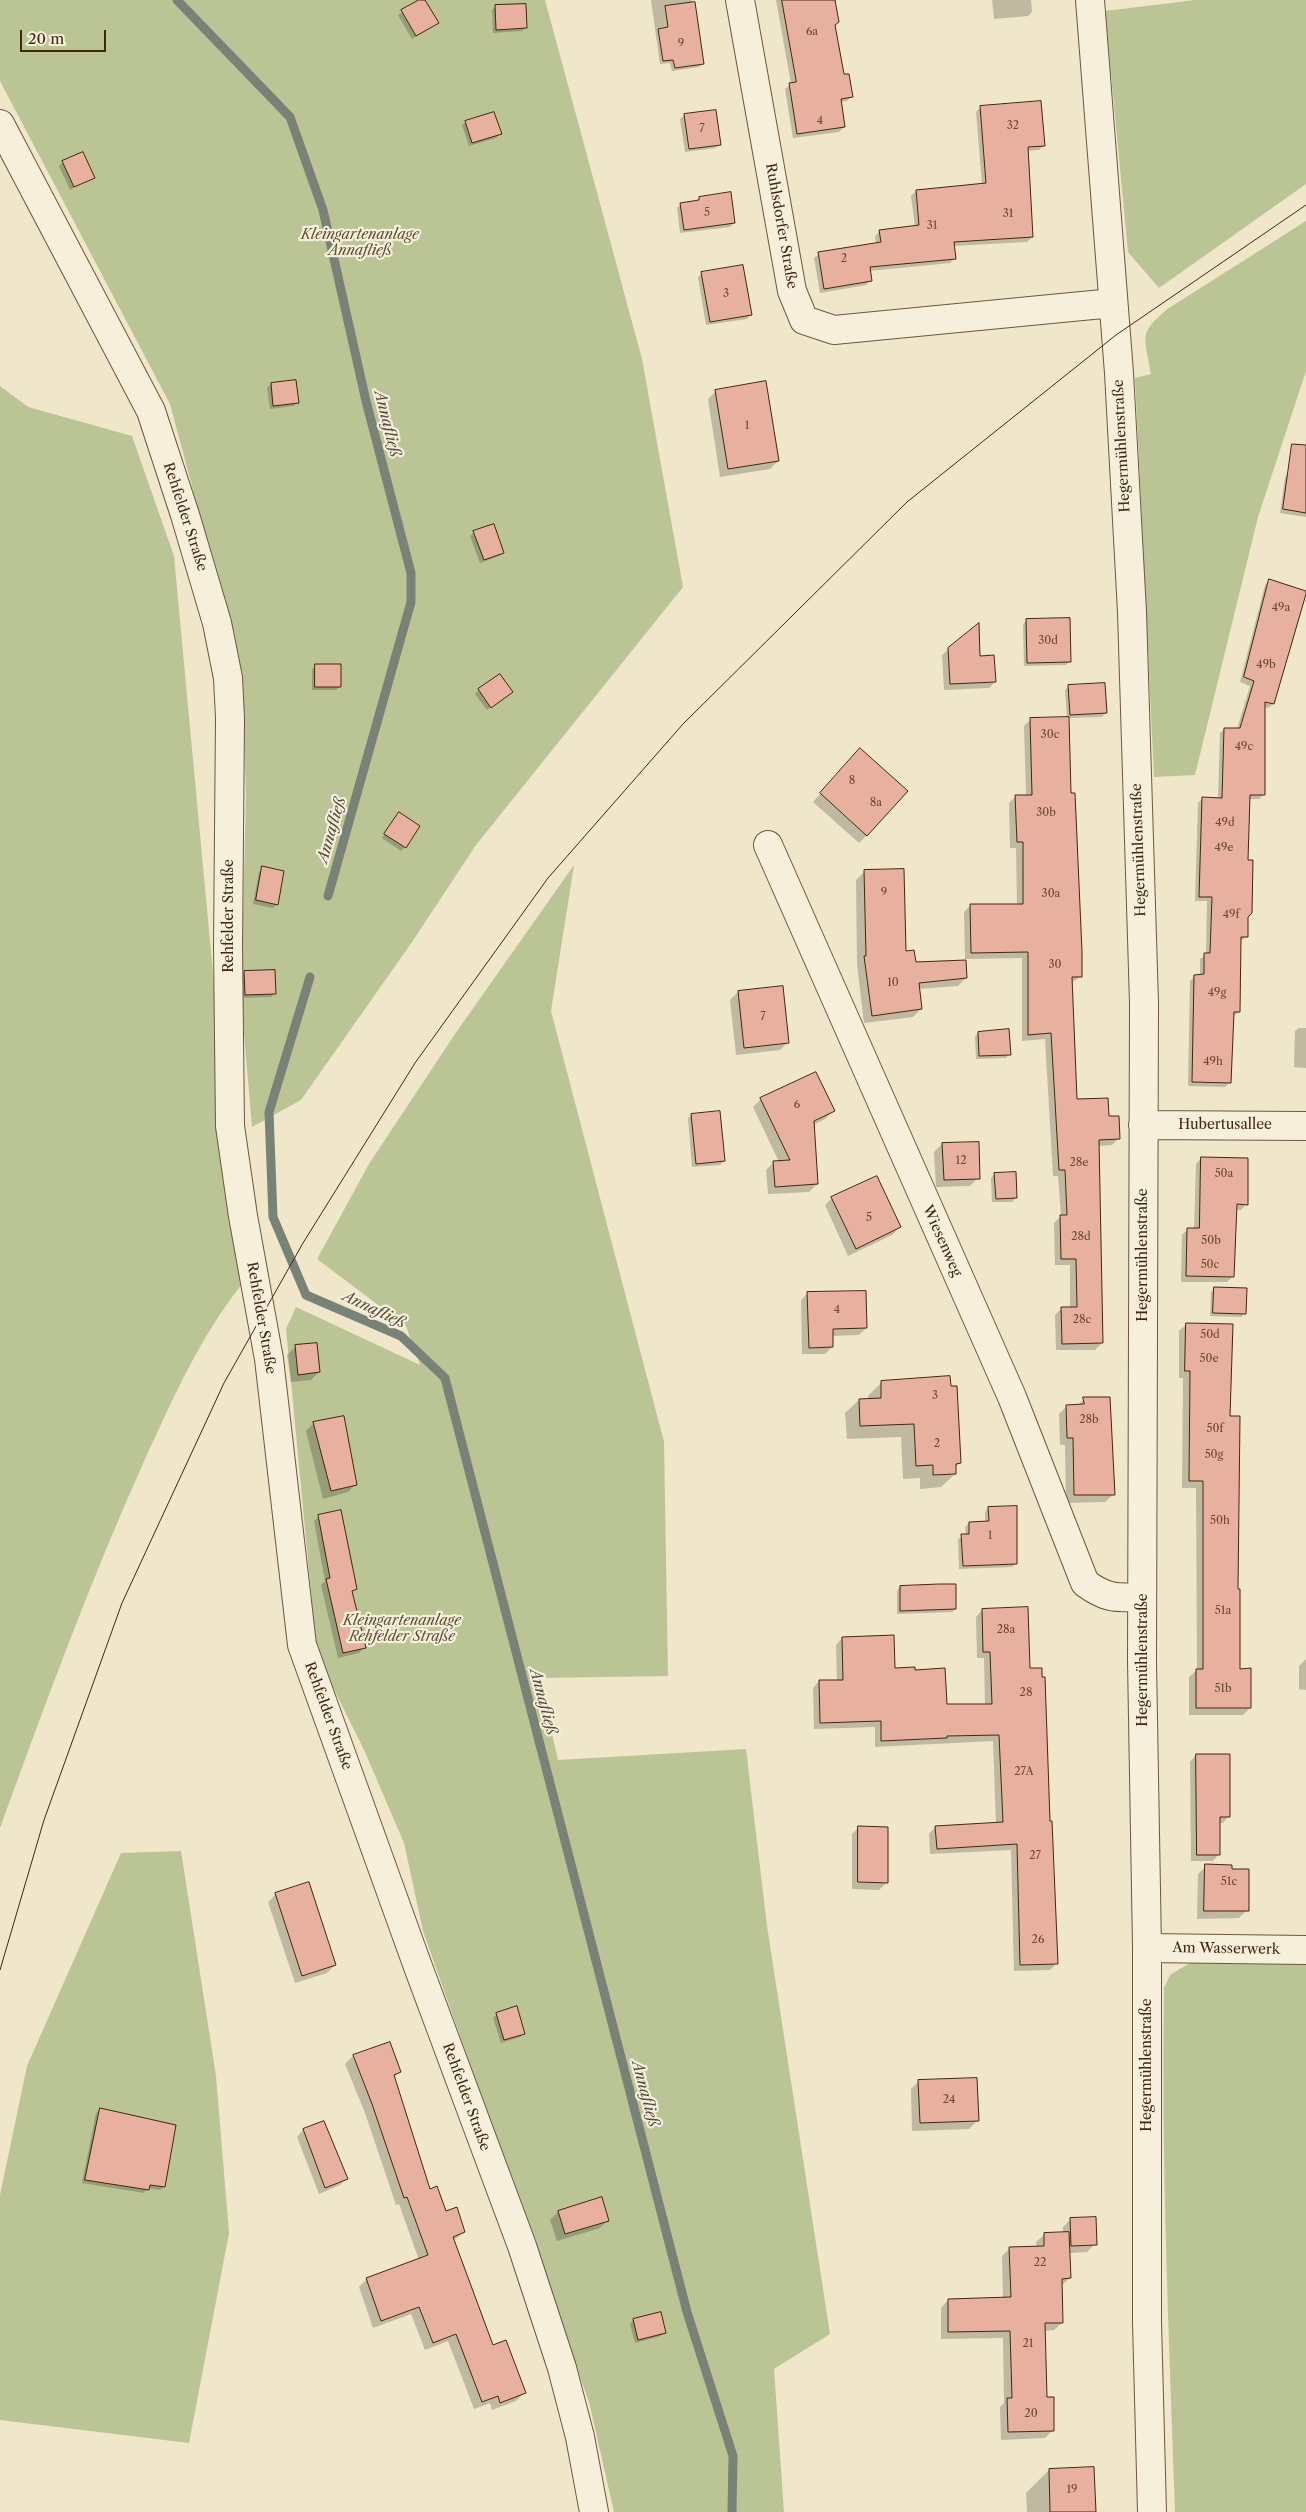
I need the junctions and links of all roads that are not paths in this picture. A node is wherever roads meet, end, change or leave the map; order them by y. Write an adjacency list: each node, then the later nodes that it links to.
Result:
1 (740, 0): 4 (street, Ruhlsdorfer Straße)
2 (1090, 0): 4 (street, Hegermühlenstraße)
3 (0, 124): 11 (street, Rehfelder Straße)
4 (1113, 303): 6 (street, Hegermühlenstraße)
5 (768, 846): 8 (street, Wiesenweg)
6 (1143, 1125): 7 (street, Hubertusallee); 8 (street, Hegermühlenstraße)
7 (1306, 1126)
8 (1142, 1597): 9 (street, Hegermühlenstraße)
9 (1147, 1948): 10 (street, Am Wasserwerk); 12 (street, Hegermühlenstraße)
10 (1306, 1950)
11 (594, 2512)
12 (1152, 2512)

